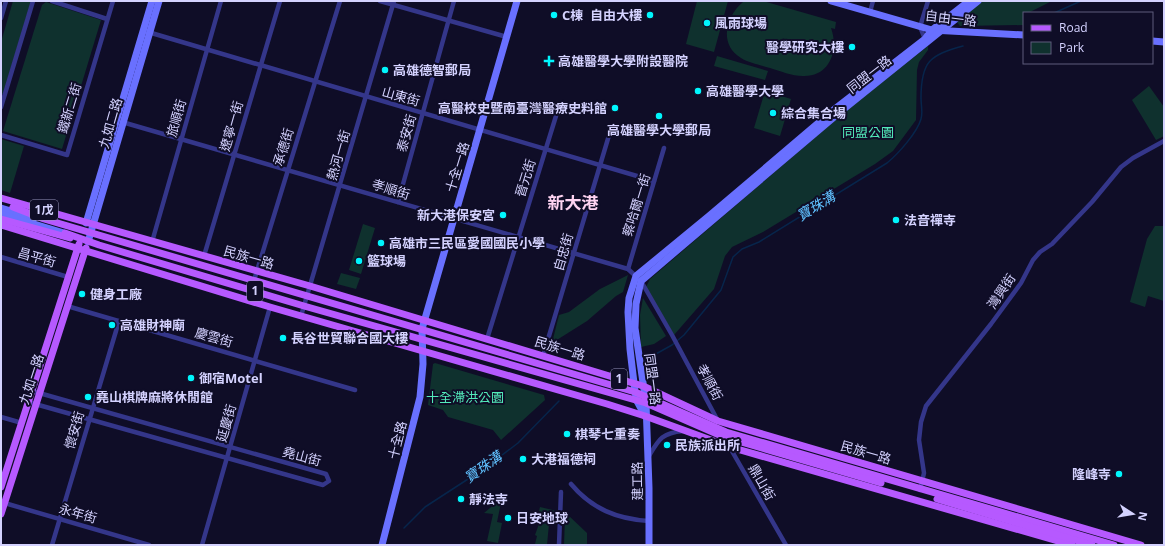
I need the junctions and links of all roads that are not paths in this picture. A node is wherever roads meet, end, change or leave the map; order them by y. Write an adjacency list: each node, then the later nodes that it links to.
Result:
1 (6, 1): 20 (street)
2 (33, 1): 36 (street)
3 (52, 1): 21 (street)
4 (113, 1): 21 (street, 鐵新二街)
5 (152, 1): 25 (street, 九如二路)
6 (159, 1): 25 (street, 九如二路)
7 (221, 1): 32 (street, 旅順街)
8 (280, 1): 33 (street, 遼寧一街)
9 (340, 1): 34 (street, 承德街)
10 (380, 1): 18 (street)
11 (454, 1): 22 (street, 泰安街)
12 (517, 1): 28 (street, 十全一路)
13 (831, 1): 19 (street, 自由一路)
14 (873, 1): 19 (street)
15 (928, 1): 23 (street)
16 (969, 1): 24 (street, 同盟一路)
17 (978, 1): 26 (street, 同盟一路)
18 (394, 3): 22 (street); 35 (street, 熱河一街)
19 (870, 12): 23 (street, 自由一路)
20 (1, 18)
21 (107, 19): 42 (street, 鐵新二街)
22 (449, 20): 28 (street); 37 (street, 泰安街)
23 (920, 27): 24 (street, 自由一路); 29 (street)
24 (932, 30): 26 (street, 自由一路); 29 (street, 同盟一路)
25 (146, 31): 32 (street, 山東街); 39 (street, 九如二路)
26 (942, 31): 27 (street, 自由一路); 29 (street, 同盟一路)
27 (1023, 35)
28 (507, 37): 40 (street, 十全一路)
29 (927, 41): 74 (street, 同盟一路)
30 (1153, 41): 31 (street)
31 (1164, 42)
32 (207, 50): 33 (street, 山東街); 43 (street, 旅順街)
33 (261, 66): 34 (street, 山東街); 47 (street, 遼寧一街)
34 (315, 82): 35 (street, 山東街); 49 (street, 承德街)
35 (366, 97): 37 (street, 山東街); 51 (street, 熱河一街)
36 (1, 104)
37 (423, 113): 40 (street, 山東街); 53 (street, 泰安街)
38 (556, 116): 46 (street, 晉元街)
39 (120, 122): 43 (street, 孝順街); 61 (street, 九如二路)
40 (480, 130): 46 (street, 山東街); 59 (street, 十全一路)
41 (610, 132): 48 (street, 自忠街)
42 (1, 135)
43 (181, 140): 47 (street, 孝順街); 65 (street, 旅順街)
44 (1164, 141): 115 (street, 灣興街)
45 (664, 148): 50 (street, 察哈爾一街)
46 (546, 149): 48 (street, 山東街); 63 (street, 晉元街)
47 (234, 155): 49 (street, 孝順街); 69 (street, 遼寧一街)
48 (600, 165): 50 (street, 山東街); 68 (street, 自忠街)
49 (287, 171): 51 (street, 孝順街); 72 (street, 承德街)
50 (654, 181): 71 (street, 察哈爾一街)
51 (340, 185): 53 (street, 孝順街); 76 (street, 熱河一街)
52 (1, 198): 61 (main road, 民族一路 / 1戊)
53 (398, 202): 59 (street, 孝順街)
54 (1, 203): 58 (main road, 1戊)
55 (1, 208): 58 (street)
56 (1, 214): 62 (street)
57 (1, 219): 62 (main road, 1戊)
58 (44, 219): 61 (main road, 1戊)
59 (454, 220): 63 (street, 孝順街); 84 (street, 十全一路)
60 (1, 225): 66 (main road, 1戊)
61 (89, 228): 64 (street, 九如二路); 65 (main road, 民族一路 / 1); 75 (main road, 民族一路 / 1)
62 (65, 235): 64 (main road, 1戊)
63 (518, 237): 68 (street, 孝順街); 87 (street, 晉元街)
64 (84, 240): 66 (main road, 九如二路); 67 (main road, 九如二路); 77 (main road, 民族一路 / 1)
65 (152, 242): 69 (main road, 民族一路 / 1)
66 (77, 248): 67 (main road, 1); 73 (main road, 九如一路)
67 (85, 251): 79 (main road, 1); 80 (main road, 九如一路)
68 (574, 254): 71 (street, 孝順街); 90 (street, 自忠街)
69 (204, 256): 72 (main road, 民族一路 / 1)
70 (1, 257): 73 (street, 昌平街)
71 (628, 269): 74 (street, 孝順街)
72 (258, 272): 75 (street, 承德街); 76 (main road, 民族一路 / 1)
73 (68, 277): 95 (main road, 九如一路)
74 (638, 279): 92 (street, 同盟一路); 93 (street, 同盟一路); 106 (street, 孝順街)
75 (255, 282): 77 (street, 承德街); 78 (main road, 民族一路 / 1)
76 (310, 286): 78 (street, 熱河一街); 84 (main road, 民族一路 / 1)
77 (252, 290): 79 (street, 承德街); 81 (main road, 民族一路 / 1)
78 (307, 297): 81 (street, 熱河一街); 86 (main road, 民族一路 / 1)
79 (248, 300): 82 (main road, 1)
80 (67, 306): 85 (street, 慶雲街); 97 (main road, 九如一路)
81 (304, 306): 83 (street, 熱河一街); 88 (main road, 民族一路 / 1)
82 (270, 307): 83 (main road, 1); 91 (street, 延慶街)
83 (301, 316): 89 (main road, 1)
84 (424, 320): 86 (street, 十全一路); 87 (main road, 民族一路 / 1)
85 (119, 322): 91 (street, 慶雲街); 102 (street, 懷安街)
86 (422, 329): 88 (street, 十全一路); 96 (main road, 民族一路 / 1)
87 (487, 339): 90 (main road, 民族一路 / 1)
88 (423, 340): 89 (street, 十全路); 99 (main road, 民族一路 / 1)
89 (423, 350): 103 (main road, 1); 128 (street, 十全路)
90 (543, 356): 92 (main road, 民族一路 / 1)
91 (255, 360): 94 (street, 慶雲街); 111 (street, 延慶街)
92 (633, 383): 93 (main road, 民族一路 / 1); 96 (street, 同盟一路)
93 (643, 386): 98 (street, 同盟一路); 106 (main road, 民族一路 / 1)
94 (356, 390)
95 (32, 391): 97 (street, 堯山街); 100 (main road, 九如一路)
96 (635, 392): 98 (main road, 民族一路 / 1); 99 (street, 同盟一路)
97 (39, 394): 100 (main road, 九如一路); 102 (street, 堯山街)
98 (644, 395): 101 (street, 同盟一路); 108 (main road, 民族一路 / 1)
99 (637, 401): 101 (main road, 民族一路 / 1); 103 (street, 同盟一路)
100 (32, 403): 105 (street, 堯山街); 107 (main road, 九如一路); 120 (main road, 九如一路)
101 (646, 404): 103 (street, 同盟一路); 110 (main road, 民族一路 / 1)
102 (92, 408): 105 (street, 懷安街); 111 (street, 堯山街)
103 (645, 416): 109 (main road, 1); 113 (street, 建工路)
104 (1, 417): 107 (street)
105 (89, 419): 114 (street, 堯山街); 122 (street, 懷安街)
106 (718, 421): 108 (street, 孝順街); 115 (main road, 民族一路 / 1)
107 (22, 423): 117 (main road, 九如一路)
108 (720, 430): 110 (street, 鼎山街); 118 (main road, 民族一路 / 1)
109 (684, 431): 112 (main road, 1); 113 (street)
110 (724, 437): 112 (street, 鼎山街); 133 (main road, 民族一路 / 1)
111 (230, 447): 114 (street, 延慶街); 114 (street, 堯山街)
112 (730, 447): 131 (street, 鼎山街); 132 (main road, 1)
113 (649, 456): 123 (street, 建工路)
114 (227, 458): 127 (street, 延慶街)
115 (922, 481): 118 (street, 灣興街); 124 (main road, 民族一路 / 1)
116 (571, 484): 123 (street)
117 (1, 487)
118 (920, 490): 124 (main road, 民族一路 / 1)
119 (561, 492): 129 (street)
120 (3, 503): 121 (main road, 九如一路); 122 (street, 永年街)
121 (1, 514)
122 (60, 519): 125 (street, 懷安街); 126 (street, 永年街)
123 (650, 521): 130 (street, 建工路)
124 (1105, 541): 134 (main road, 民族一路 / 1); 135 (main road, 民族一路 / 1)
125 (52, 545)
126 (149, 545)
127 (202, 545)
128 (382, 545)
129 (559, 545)
130 (649, 545)
131 (786, 545)
132 (1072, 545)
133 (1092, 545)
134 (1114, 545)
135 (1141, 545)

